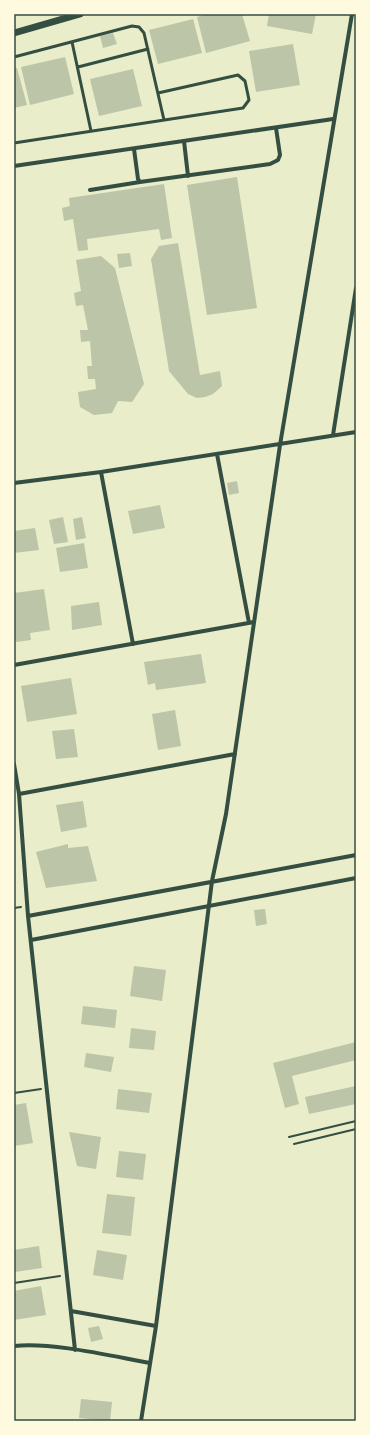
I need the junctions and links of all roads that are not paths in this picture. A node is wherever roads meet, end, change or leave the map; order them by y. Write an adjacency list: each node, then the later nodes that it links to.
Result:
1 (80, 14): 3 (street)
2 (352, 14): 9 (street)
3 (14, 33)
4 (72, 42): 5 (lane); 6 (lane); 7 (lane)
5 (148, 49): 7 (lane); 8 (lane)
6 (14, 57)
7 (78, 67): 12 (lane)
8 (158, 94): 10 (lane); 10 (lane)
9 (333, 119): 11 (street); 24 (street)
10 (164, 120): 12 (lane)
11 (276, 128): 13 (street); 17 (street)
12 (91, 131): 14 (lane)
13 (184, 141): 15 (street); 17 (street)
14 (14, 143)
15 (134, 149): 16 (street); 18 (street)
16 (14, 166)
17 (188, 176): 18 (street)
18 (140, 182): 19 (street)
19 (90, 190)
20 (356, 288): 21 (street)
21 (356, 294): 23 (street)
22 (356, 432): 23 (street)
23 (333, 435): 24 (street)
24 (280, 445): 25 (street); 29 (street)
25 (216, 454): 26 (street); 28 (street)
26 (101, 472): 27 (street); 30 (street)
27 (14, 483)
28 (249, 622): 29 (street); 30 (street)
29 (254, 622): 32 (street)
30 (133, 644): 31 (street)
31 (14, 665)
32 (235, 754): 34 (street); 37 (street)
33 (14, 764): 34 (street)
34 (19, 794): 39 (street)
35 (356, 855): 37 (street)
36 (356, 878): 38 (street)
37 (212, 881): 38 (street); 39 (street)
38 (209, 905): 40 (street); 42 (street)
39 (28, 916): 40 (street)
40 (31, 940): 41 (street)
41 (71, 1311): 42 (street); 44 (street)
42 (156, 1326): 45 (street)
43 (14, 1346): 44 (street)
44 (75, 1350): 45 (street)
45 (150, 1363): 46 (street)
46 (141, 1421)

